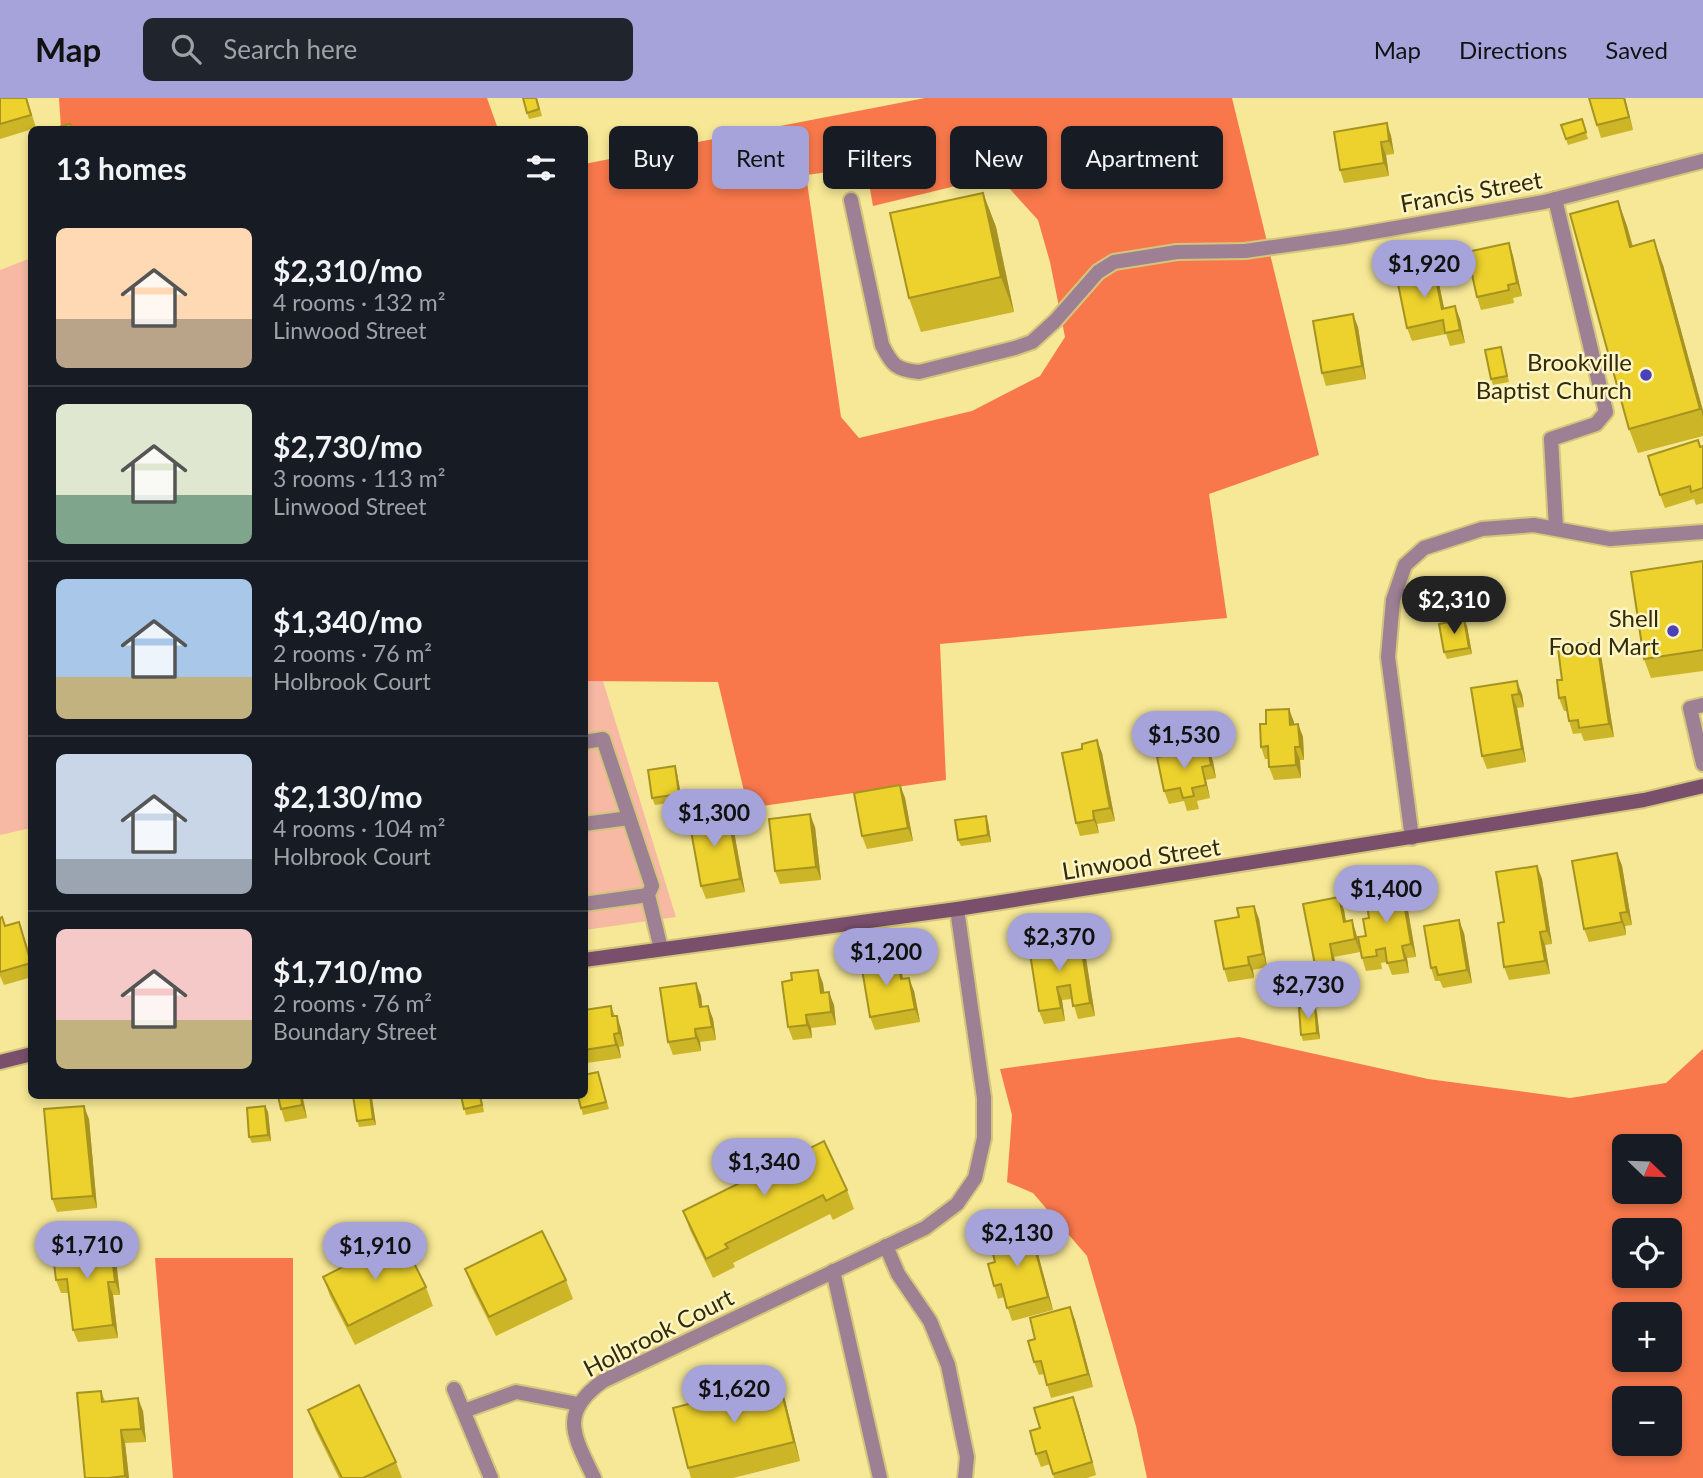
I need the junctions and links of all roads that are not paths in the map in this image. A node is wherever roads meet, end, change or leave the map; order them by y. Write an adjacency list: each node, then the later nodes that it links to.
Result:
1 (1703, 161): 2 (street, Francis Street)
2 (1555, 199): 3 (street, Francis Street); 4 (street)
3 (851, 200)
4 (1556, 528): 5 (street); 12 (street)
5 (1703, 532)
6 (1703, 705): 8 (street)
7 (588, 741): 10 (street)
8 (1702, 757)
9 (1703, 786): 12 (main road, Linwood Street)
10 (629, 818): 11 (street); 13 (street)
11 (588, 823)
12 (1412, 838): 15 (main road, Linwood Street)
13 (649, 895): 14 (street); 16 (street)
14 (588, 903)
15 (957, 909): 16 (main road, Linwood Street); 20 (street, Holbrook Court)
16 (661, 950): 17 (main road, Linwood Street)
17 (588, 959)
18 (28, 1055): 19 (main road)
19 (0, 1062)
20 (886, 1246): 21 (street, Holbrook Court); 28 (street)
21 (833, 1271): 23 (street, Holbrook Court); 27 (street)
22 (454, 1389): 24 (street)
23 (578, 1404): 24 (street); 26 (street, Holbrook Court)
24 (464, 1411): 25 (street)
25 (491, 1478)
26 (594, 1478)
27 (880, 1478)
28 (965, 1478)

